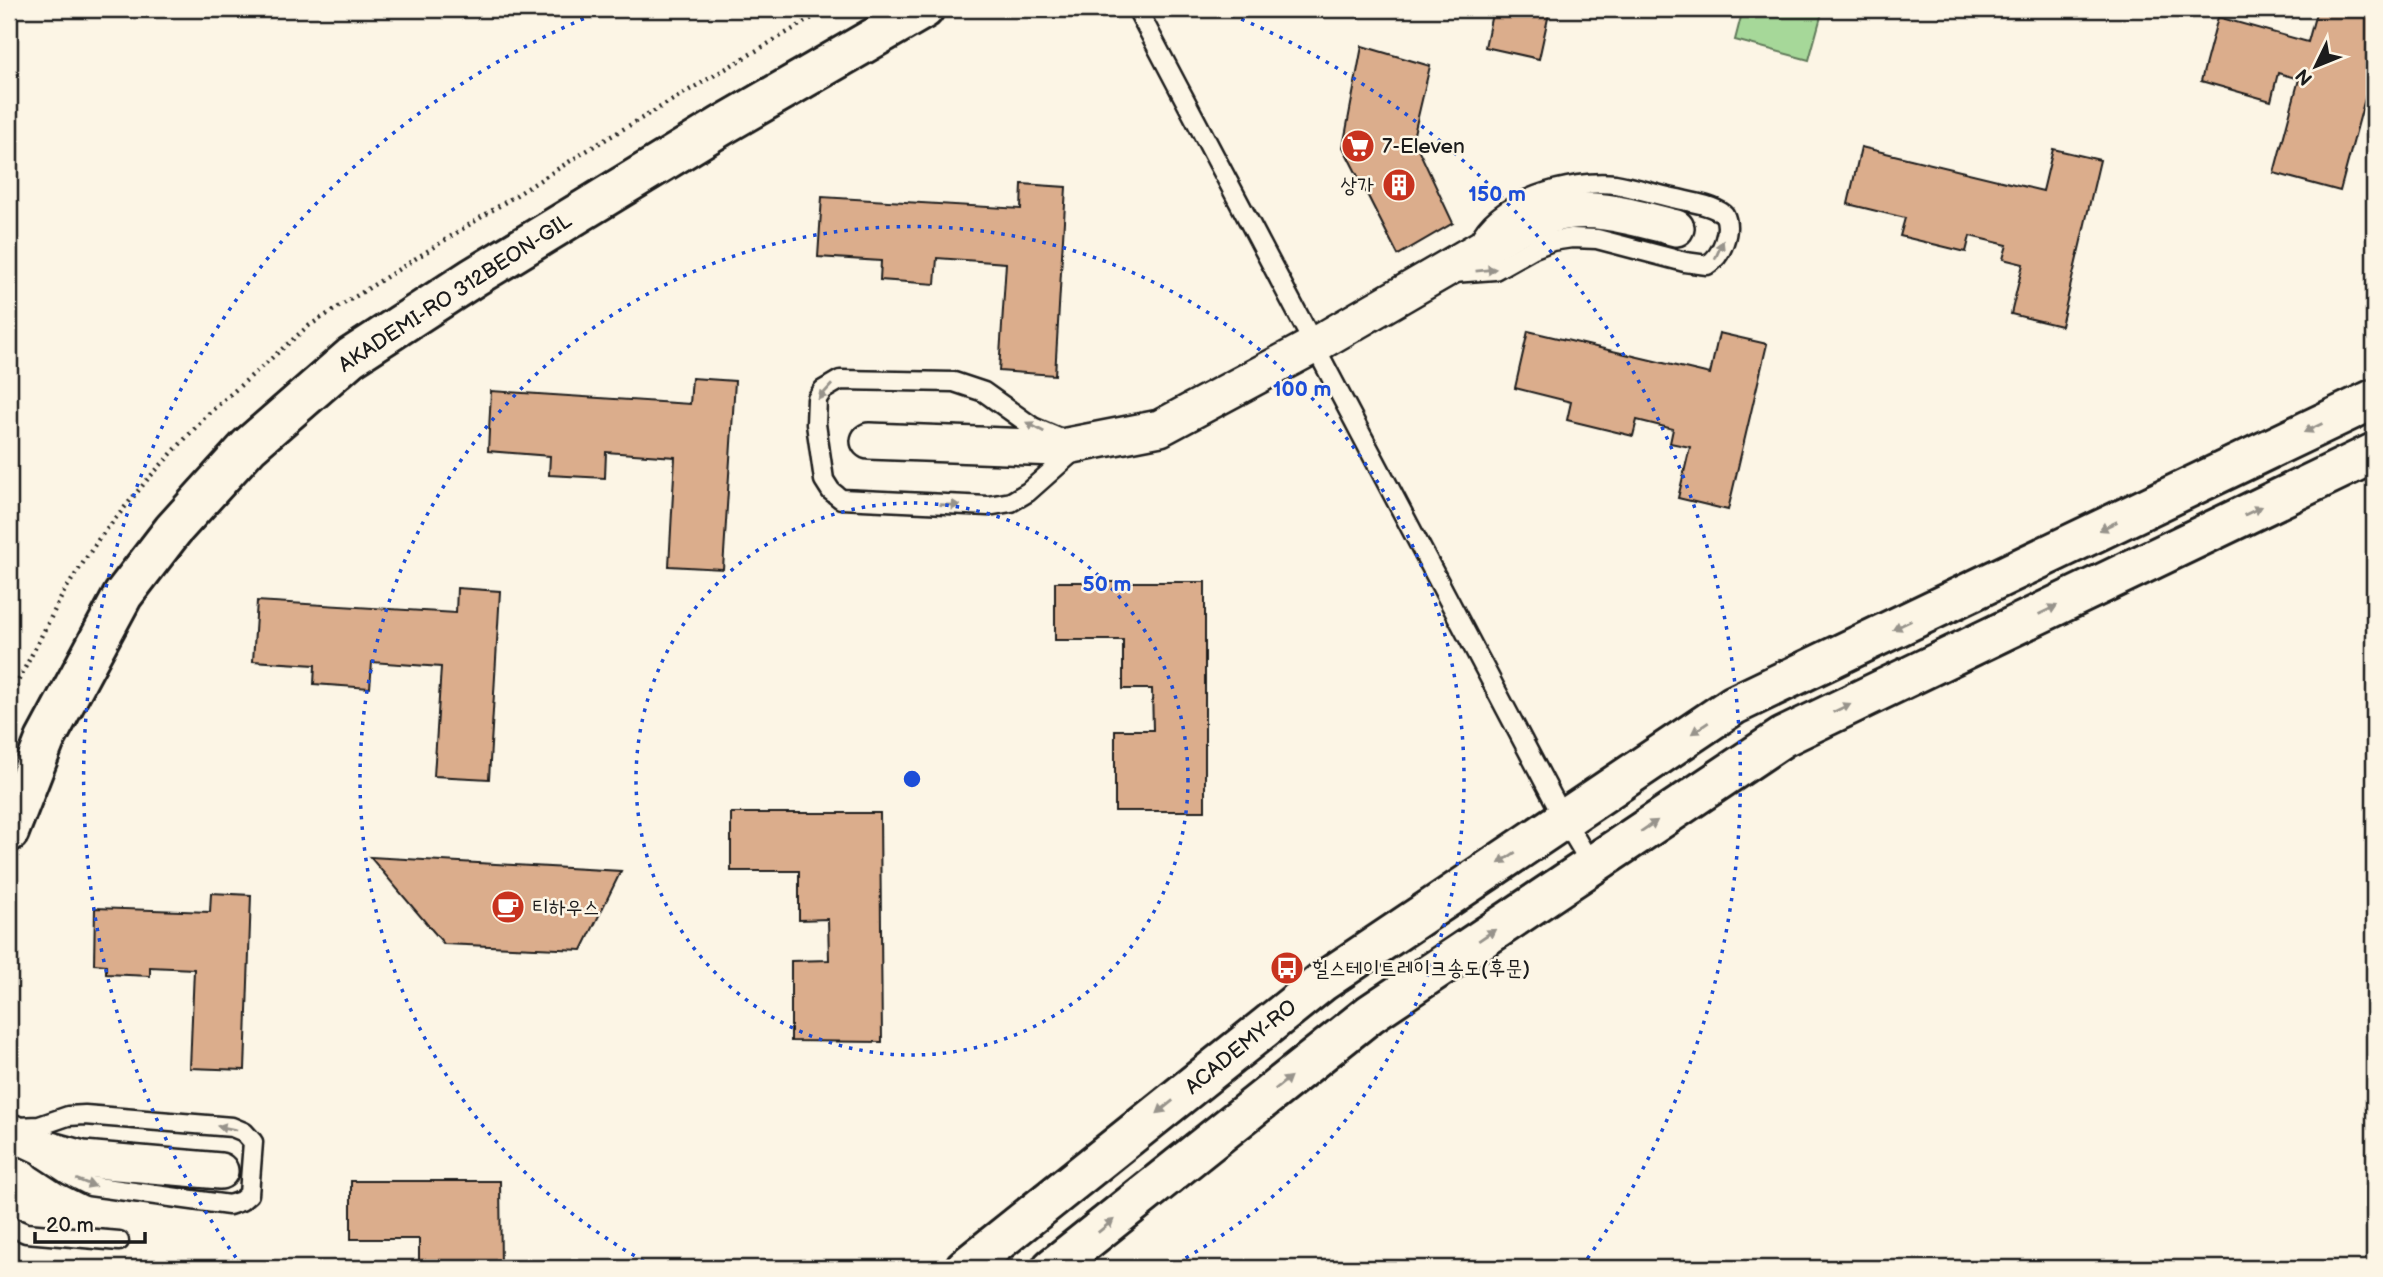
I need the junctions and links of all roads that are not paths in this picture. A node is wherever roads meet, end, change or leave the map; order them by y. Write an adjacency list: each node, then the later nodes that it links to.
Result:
1 (924, 9): 12 (main road, AKADEMI-RO 312BEON-GIL)
2 (1137, 9): 6 (lane)
3 (1676, 228): 4 (street)
4 (1457, 262): 5 (street); 5 (lane, one-way to 4)
5 (1420, 284): 6 (street)
6 (1313, 346): 9 (street); 11 (lane)
7 (2374, 398): 11 (main road, ACADEMY-RO, one-way to 11)
8 (869, 441): 9 (street)
9 (1102, 441): 9 (lane, one-way to 9)
10 (2374, 453): 13 (main road, one-way to 10)
11 (1564, 819): 13 (lane); 18 (main road, ACADEMY-RO, one-way to 18)
12 (9, 832)
13 (1591, 864): 19 (main road, one-way to 13)
14 (9, 1130): 14 (lane, one-way to 14); 15 (street)
15 (220, 1171)
16 (9, 1226): 17 (lane)
17 (119, 1241)
18 (965, 1268)
19 (1052, 1268)

